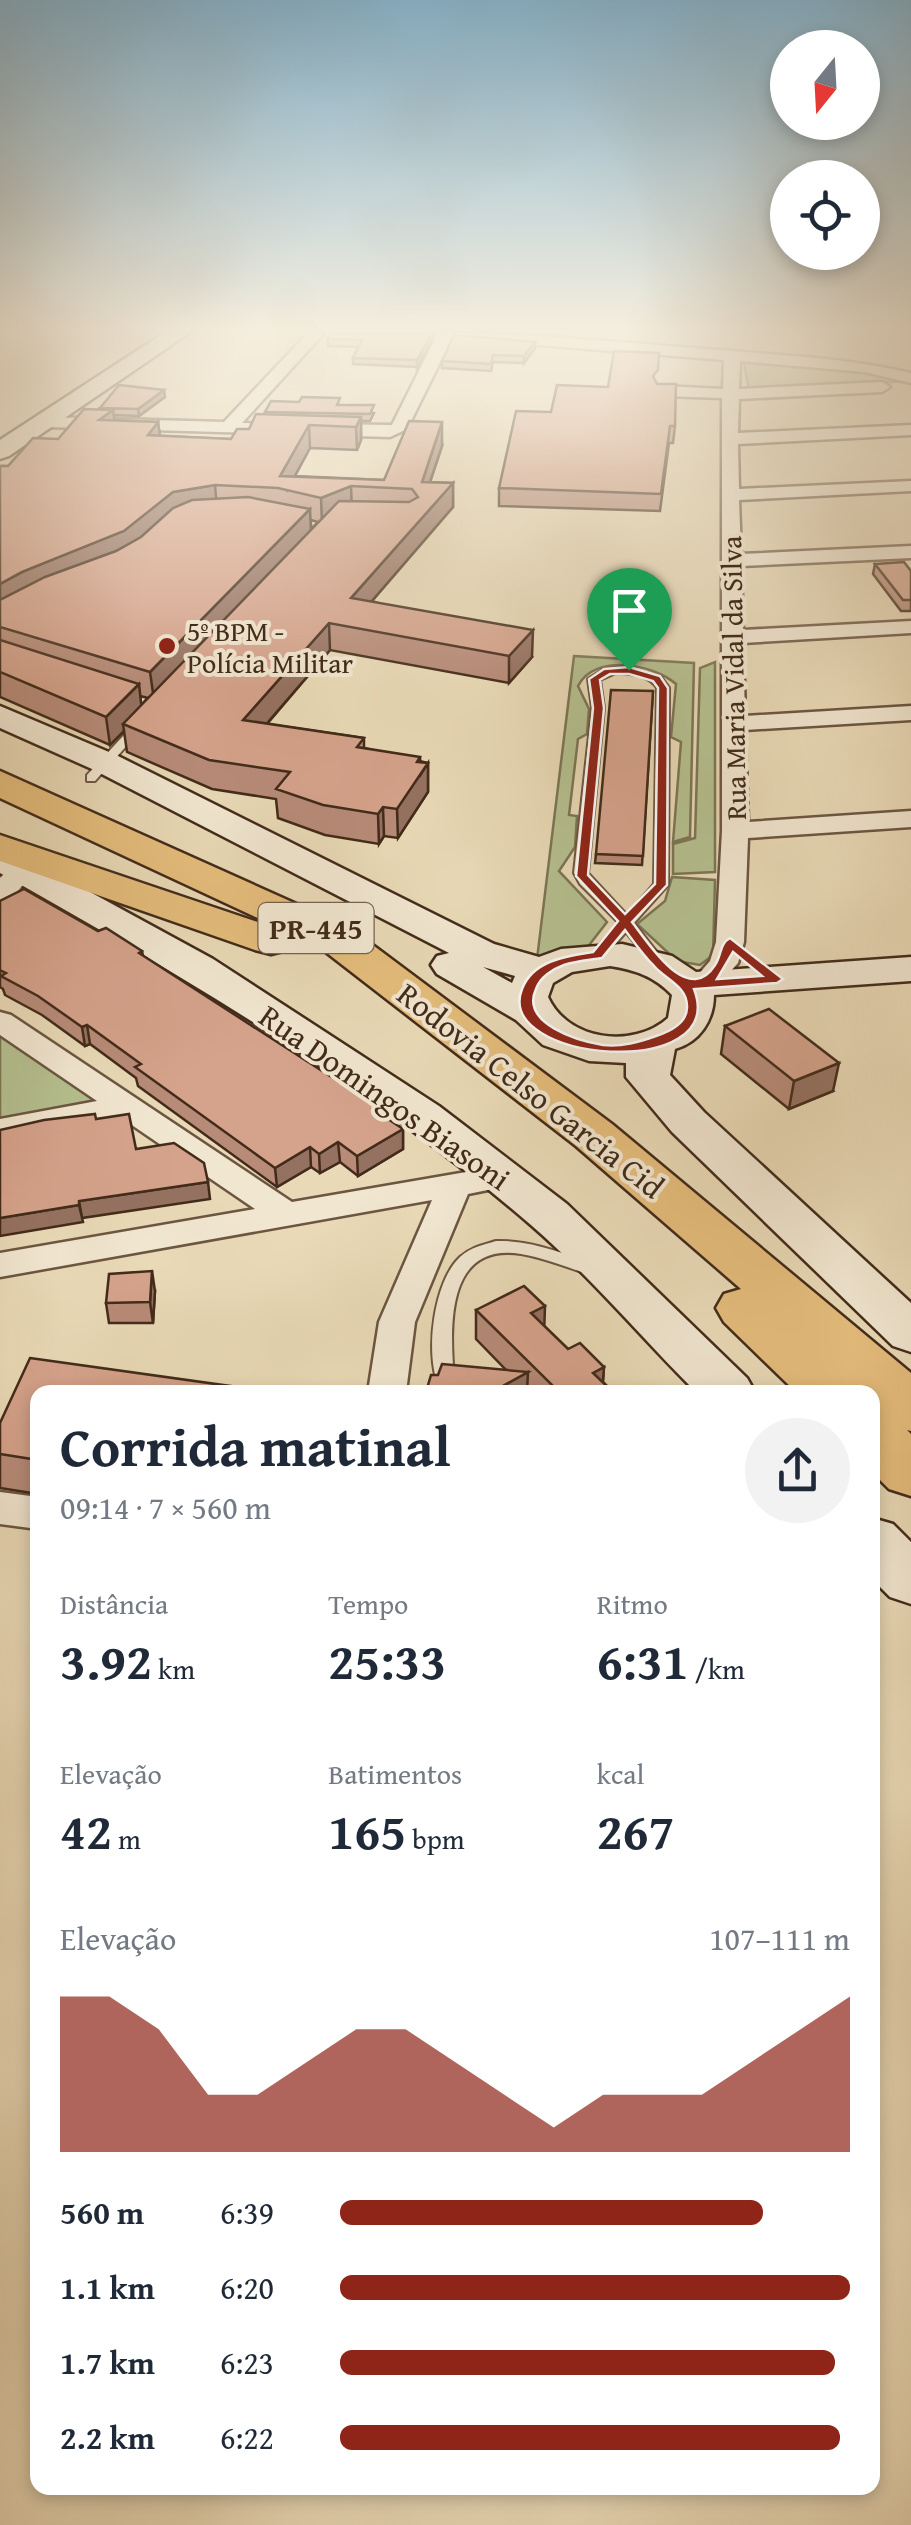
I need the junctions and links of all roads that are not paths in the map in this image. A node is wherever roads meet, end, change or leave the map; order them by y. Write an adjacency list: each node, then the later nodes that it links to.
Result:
1 (730, 451): 3 (street, Rua Maria Vidal da Silva)
2 (911, 486): 3 (street)
3 (732, 496): 5 (street, Rua Maria Vidal da Silva)
4 (911, 552): 5 (street)
5 (733, 560): 7 (street, Rua Maria Vidal da Silva)
6 (911, 628): 7 (street)
7 (732, 638): 11 (street, Rua Maria Vidal da Silva)
8 (154, 708): 13 (lane)
9 (911, 714): 11 (street)
10 (0, 716): 13 (main road)
11 (731, 724): 17 (street, Rua Maria Vidal da Silva)
12 (0, 738): 13 (main road)
13 (98, 770): 24 (main road); 28 (main road)
14 (0, 783): 41 (highway, Rodovia Celso Garcia Cid / PR-445)
15 (0, 806): 21 (highway, Rodovia Celso Garcia Cid / PR-445)
16 (911, 819): 17 (street)
17 (735, 832): 20 (street, Rua Maria Vidal da Silva)
18 (6, 867): 21 (highway); 32 (main road, Rua Domingos Biasoni)
19 (625, 921): 19 (lane); 22 (lane); 26 (lane)
20 (730, 942): 25 (street); 26 (street, Rua Maria Vidal da Silva)
21 (292, 948): 40 (highway, Rodovia Celso Garcia Cid / PR-445)
22 (598, 955): 24 (main road); 26 (main road)
23 (911, 968): 25 (main road)
24 (543, 970): 28 (main road)
25 (777, 979): 26 (main road)
26 (679, 1000): 27 (main road); 28 (main road); 36 (main road)
27 (911, 1002)
28 (528, 1010)
29 (0, 1022): 30 (street)
30 (129, 1105): 31 (street); 33 (street)
31 (0, 1129)
32 (478, 1181): 33 (street); 35 (main road, Rua Domingos Biasoni); 38 (street)
33 (284, 1213): 34 (street)
34 (0, 1265)
35 (607, 1274): 37 (lane); 39 (main road, Rua Domingos Biasoni)
36 (911, 1333)
37 (445, 1379)
38 (388, 1385)
39 (721, 1385)
40 (825, 1385)
41 (911, 1409)
42 (880, 1441): 43 (highway)
43 (911, 1472)
44 (0, 1508): 45 (street)
45 (30, 1512)
46 (880, 1549): 47 (main road)
47 (911, 1580)

